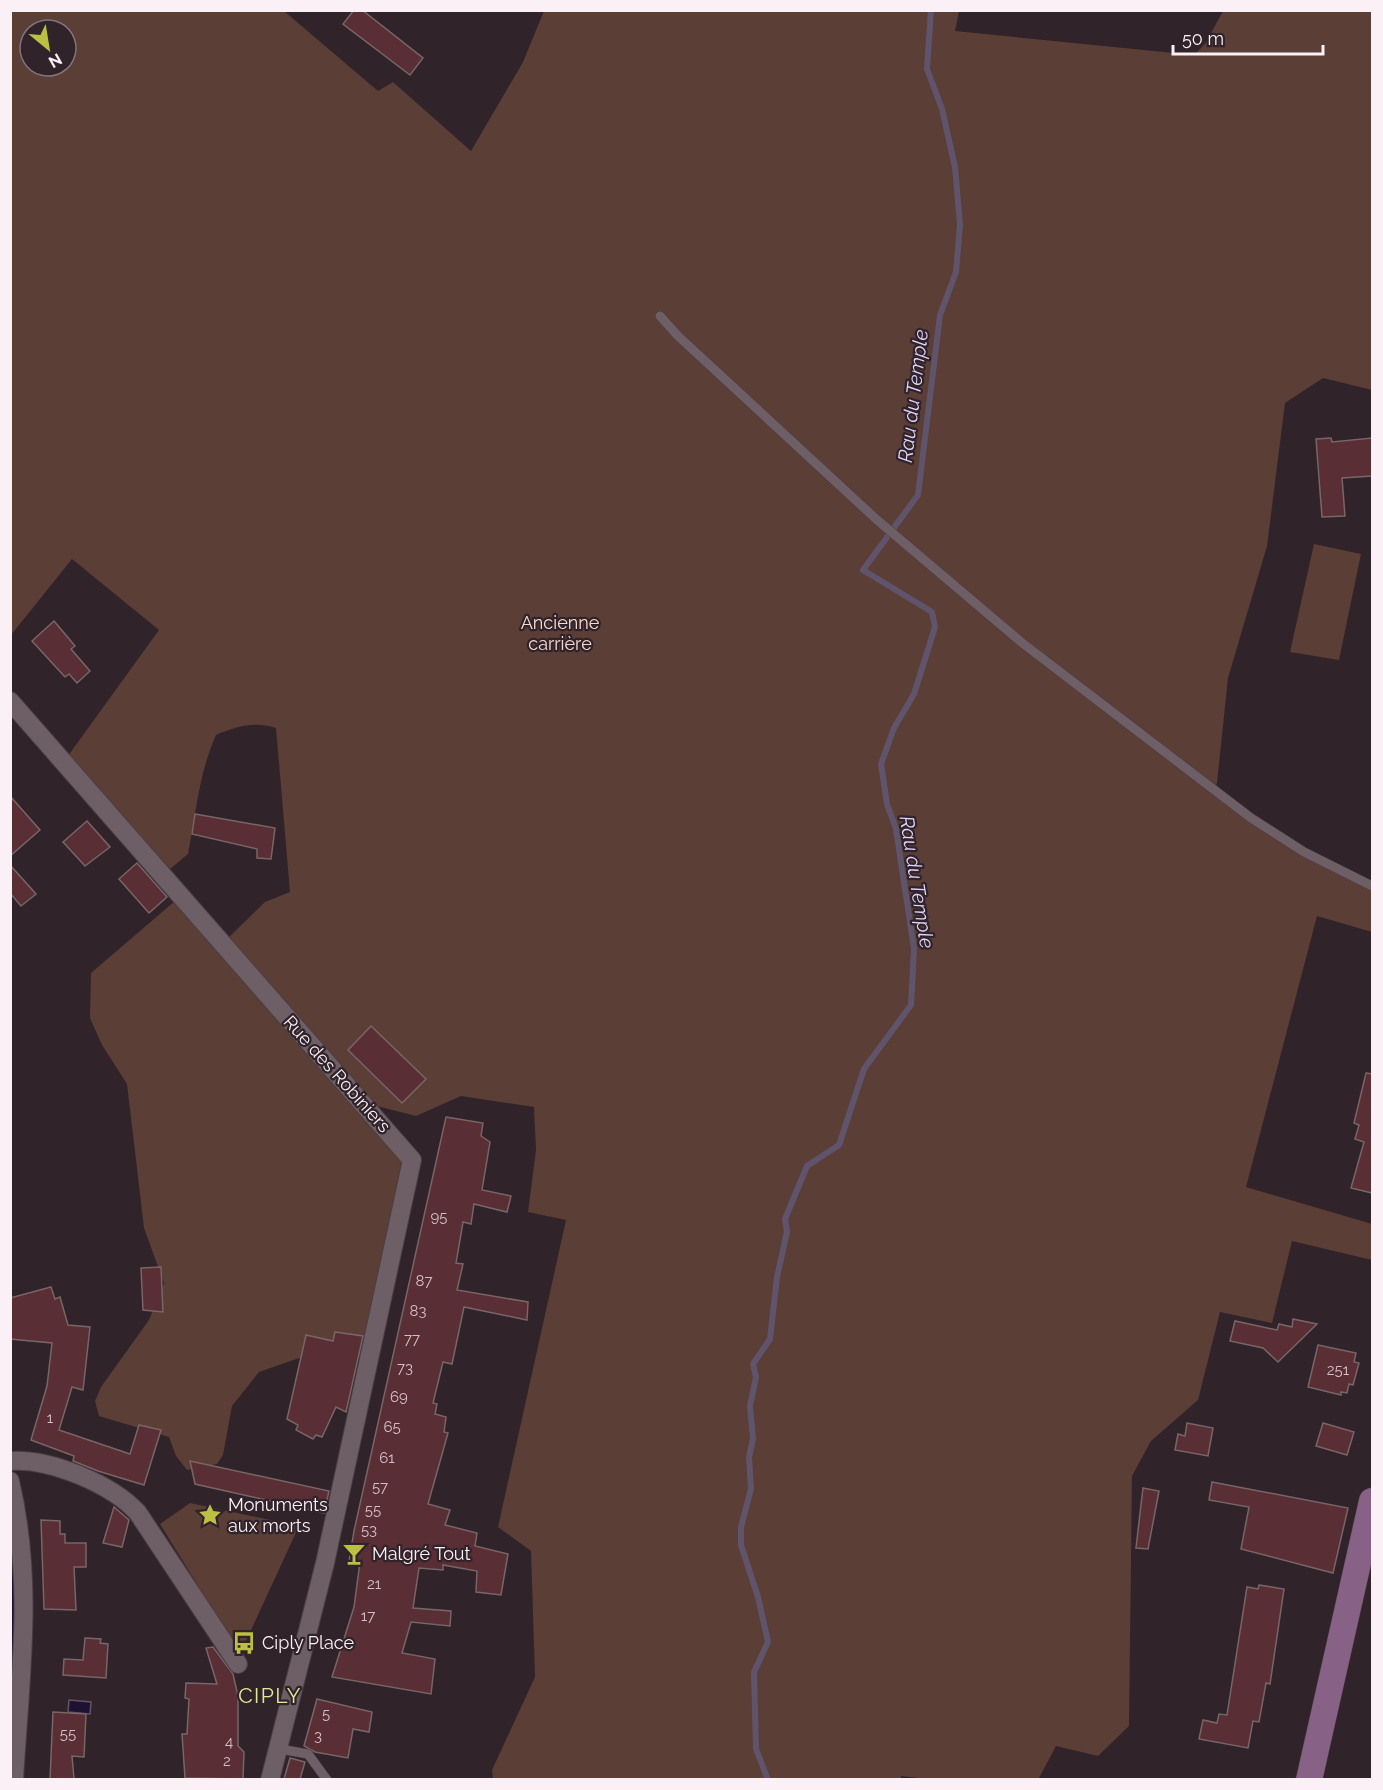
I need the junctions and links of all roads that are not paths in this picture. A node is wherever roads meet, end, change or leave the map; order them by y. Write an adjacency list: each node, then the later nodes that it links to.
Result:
1 (660, 316): 3 (lane)
2 (10, 701): 8 (street, Rue des Robiniers)
3 (1372, 886)
4 (10, 1461): 7 (street)
5 (10, 1481): 9 (street)
6 (1372, 1501): 12 (main road)
7 (238, 1664)
8 (280, 1749): 10 (street); 11 (lane)
9 (14, 1779)
10 (270, 1779)
11 (327, 1779)
12 (1309, 1779)

